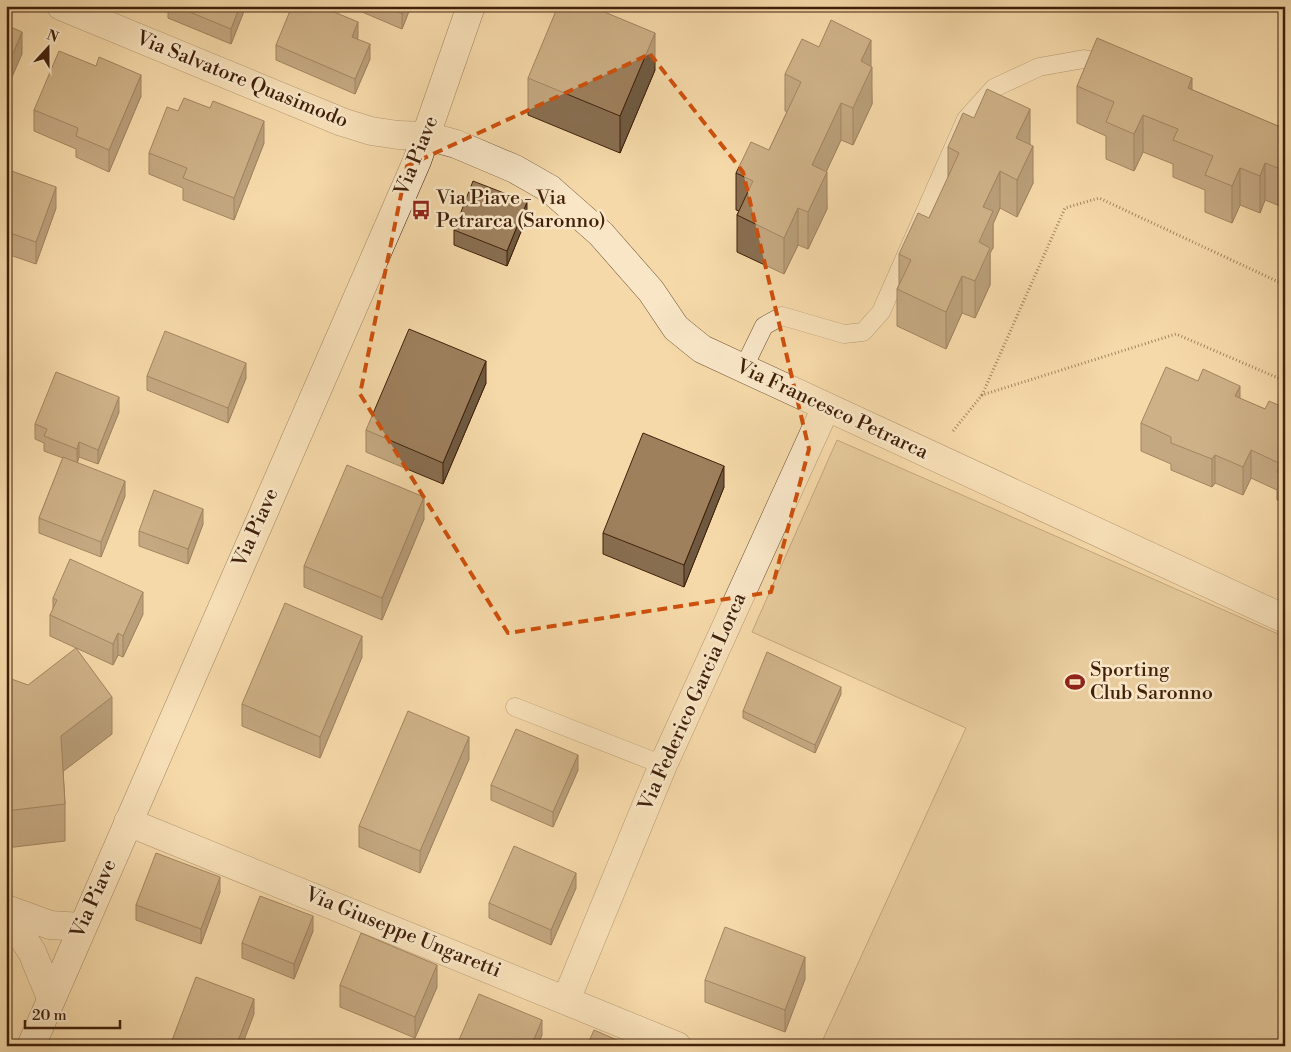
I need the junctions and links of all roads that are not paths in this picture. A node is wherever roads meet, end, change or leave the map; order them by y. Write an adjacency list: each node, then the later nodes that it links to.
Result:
1 (61, 6): 4 (street, Via Salvatore Quasimodo)
2 (471, 6): 4 (street, Via Piave)
3 (1129, 69): 5 (lane)
4 (427, 136): 5 (street, Via Francesco Petrarca); 10 (street, Via Piave)
5 (743, 369): 6 (street, Via Francesco Petrarca)
6 (826, 407): 7 (street, Via Francesco Petrarca); 9 (street, Via Federico Garcia Lorca)
7 (1285, 619)
8 (515, 707): 9 (lane)
9 (663, 765): 14 (street, Via Federico Garcia Lorca)
10 (128, 822): 12 (street, Via Piave); 14 (street, Via Giuseppe Ungaretti)
11 (6, 910): 12 (street); 13 (street)
12 (82, 927): 13 (street, Via Piave)
13 (51, 998): 15 (street, Via Piave)
14 (566, 1000): 16 (street, Via Giuseppe Ungaretti)
15 (31, 1046)
16 (678, 1046)

